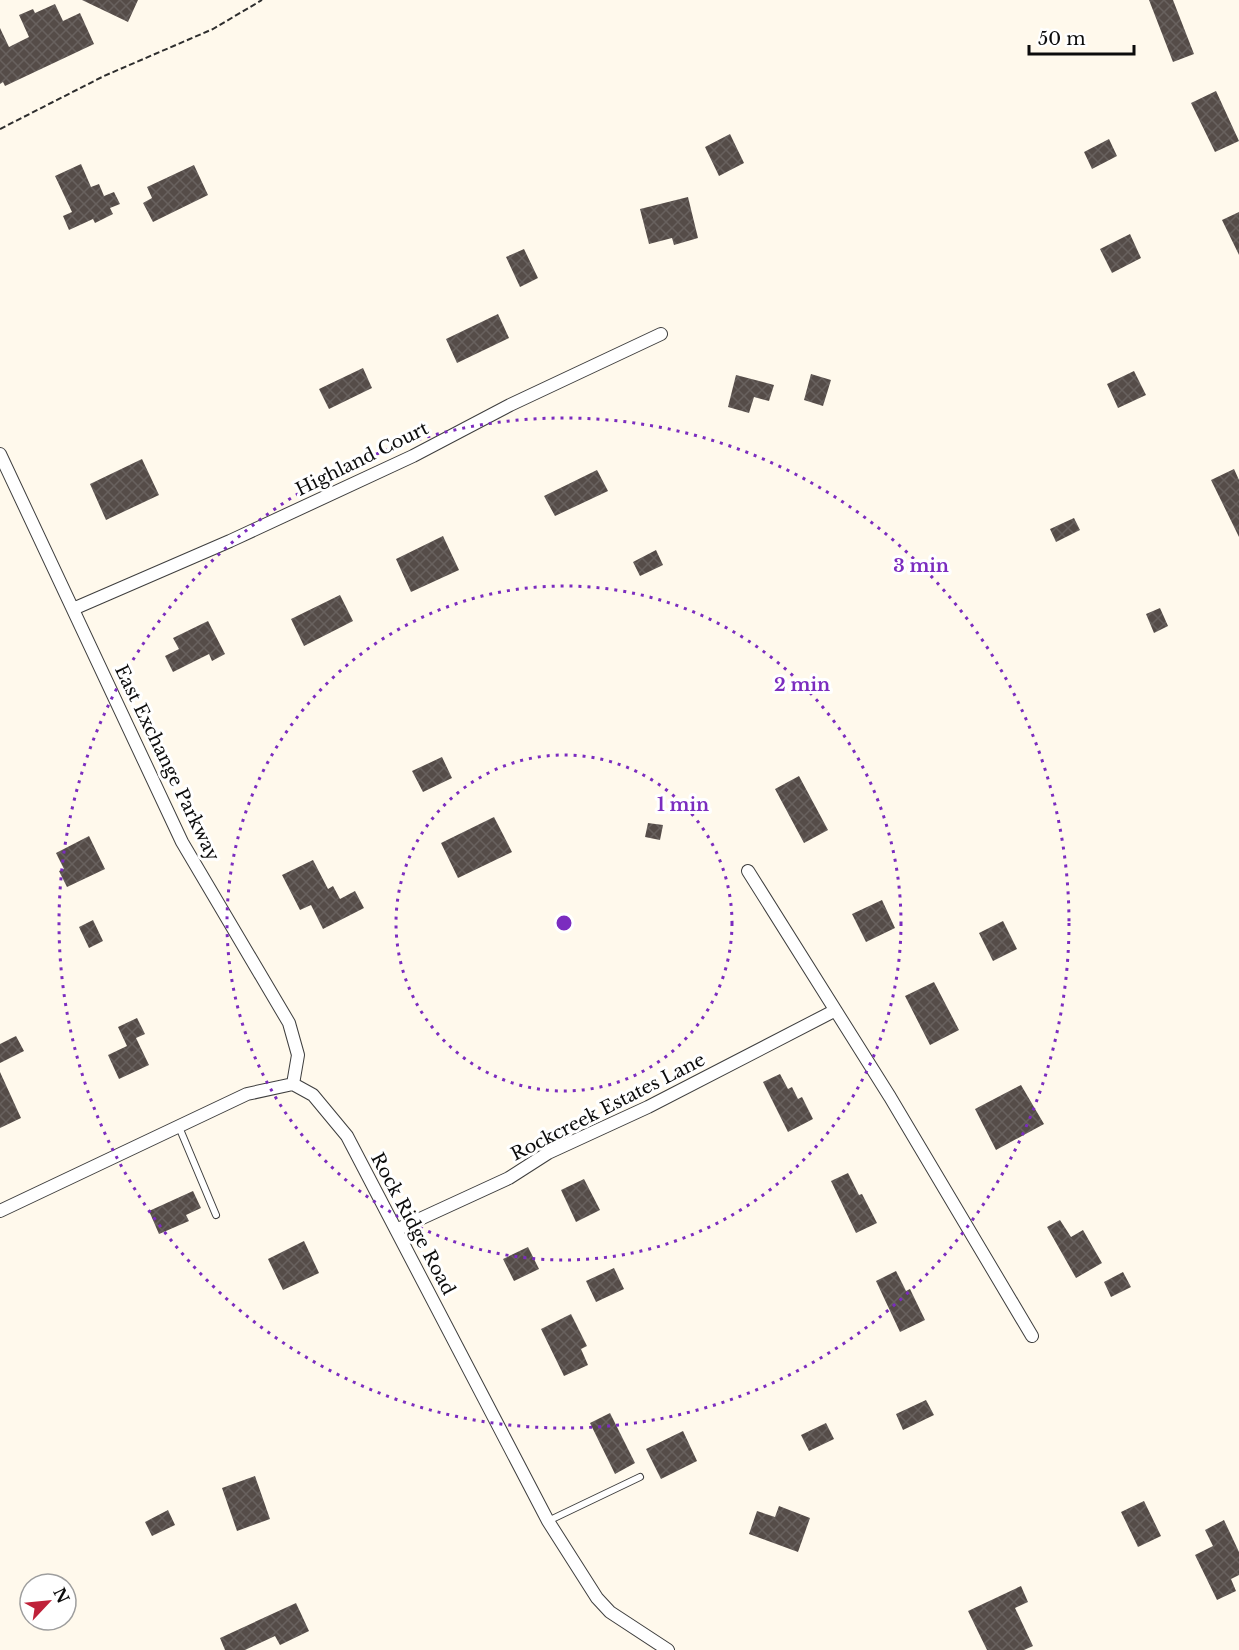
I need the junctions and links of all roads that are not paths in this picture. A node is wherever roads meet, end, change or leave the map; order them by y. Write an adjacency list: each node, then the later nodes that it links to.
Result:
1 (661, 334): 3 (street, Highland Court)
2 (0, 454): 3 (street, East Exchange Parkway)
3 (73, 609): 6 (street, East Exchange Parkway)
4 (748, 871): 5 (street)
5 (834, 1011): 10 (street, Rockcreek Estates Lane); 11 (street)
6 (293, 1084): 7 (street); 10 (street, Rock Ridge Road)
7 (179, 1126): 8 (street); 9 (lane)
8 (0, 1211)
9 (216, 1215)
10 (396, 1230): 13 (street, Rock Ridge Road)
11 (1032, 1336)
12 (640, 1478): 13 (lane)
13 (548, 1521): 14 (street, Rock Ridge Road)
14 (668, 1650)

